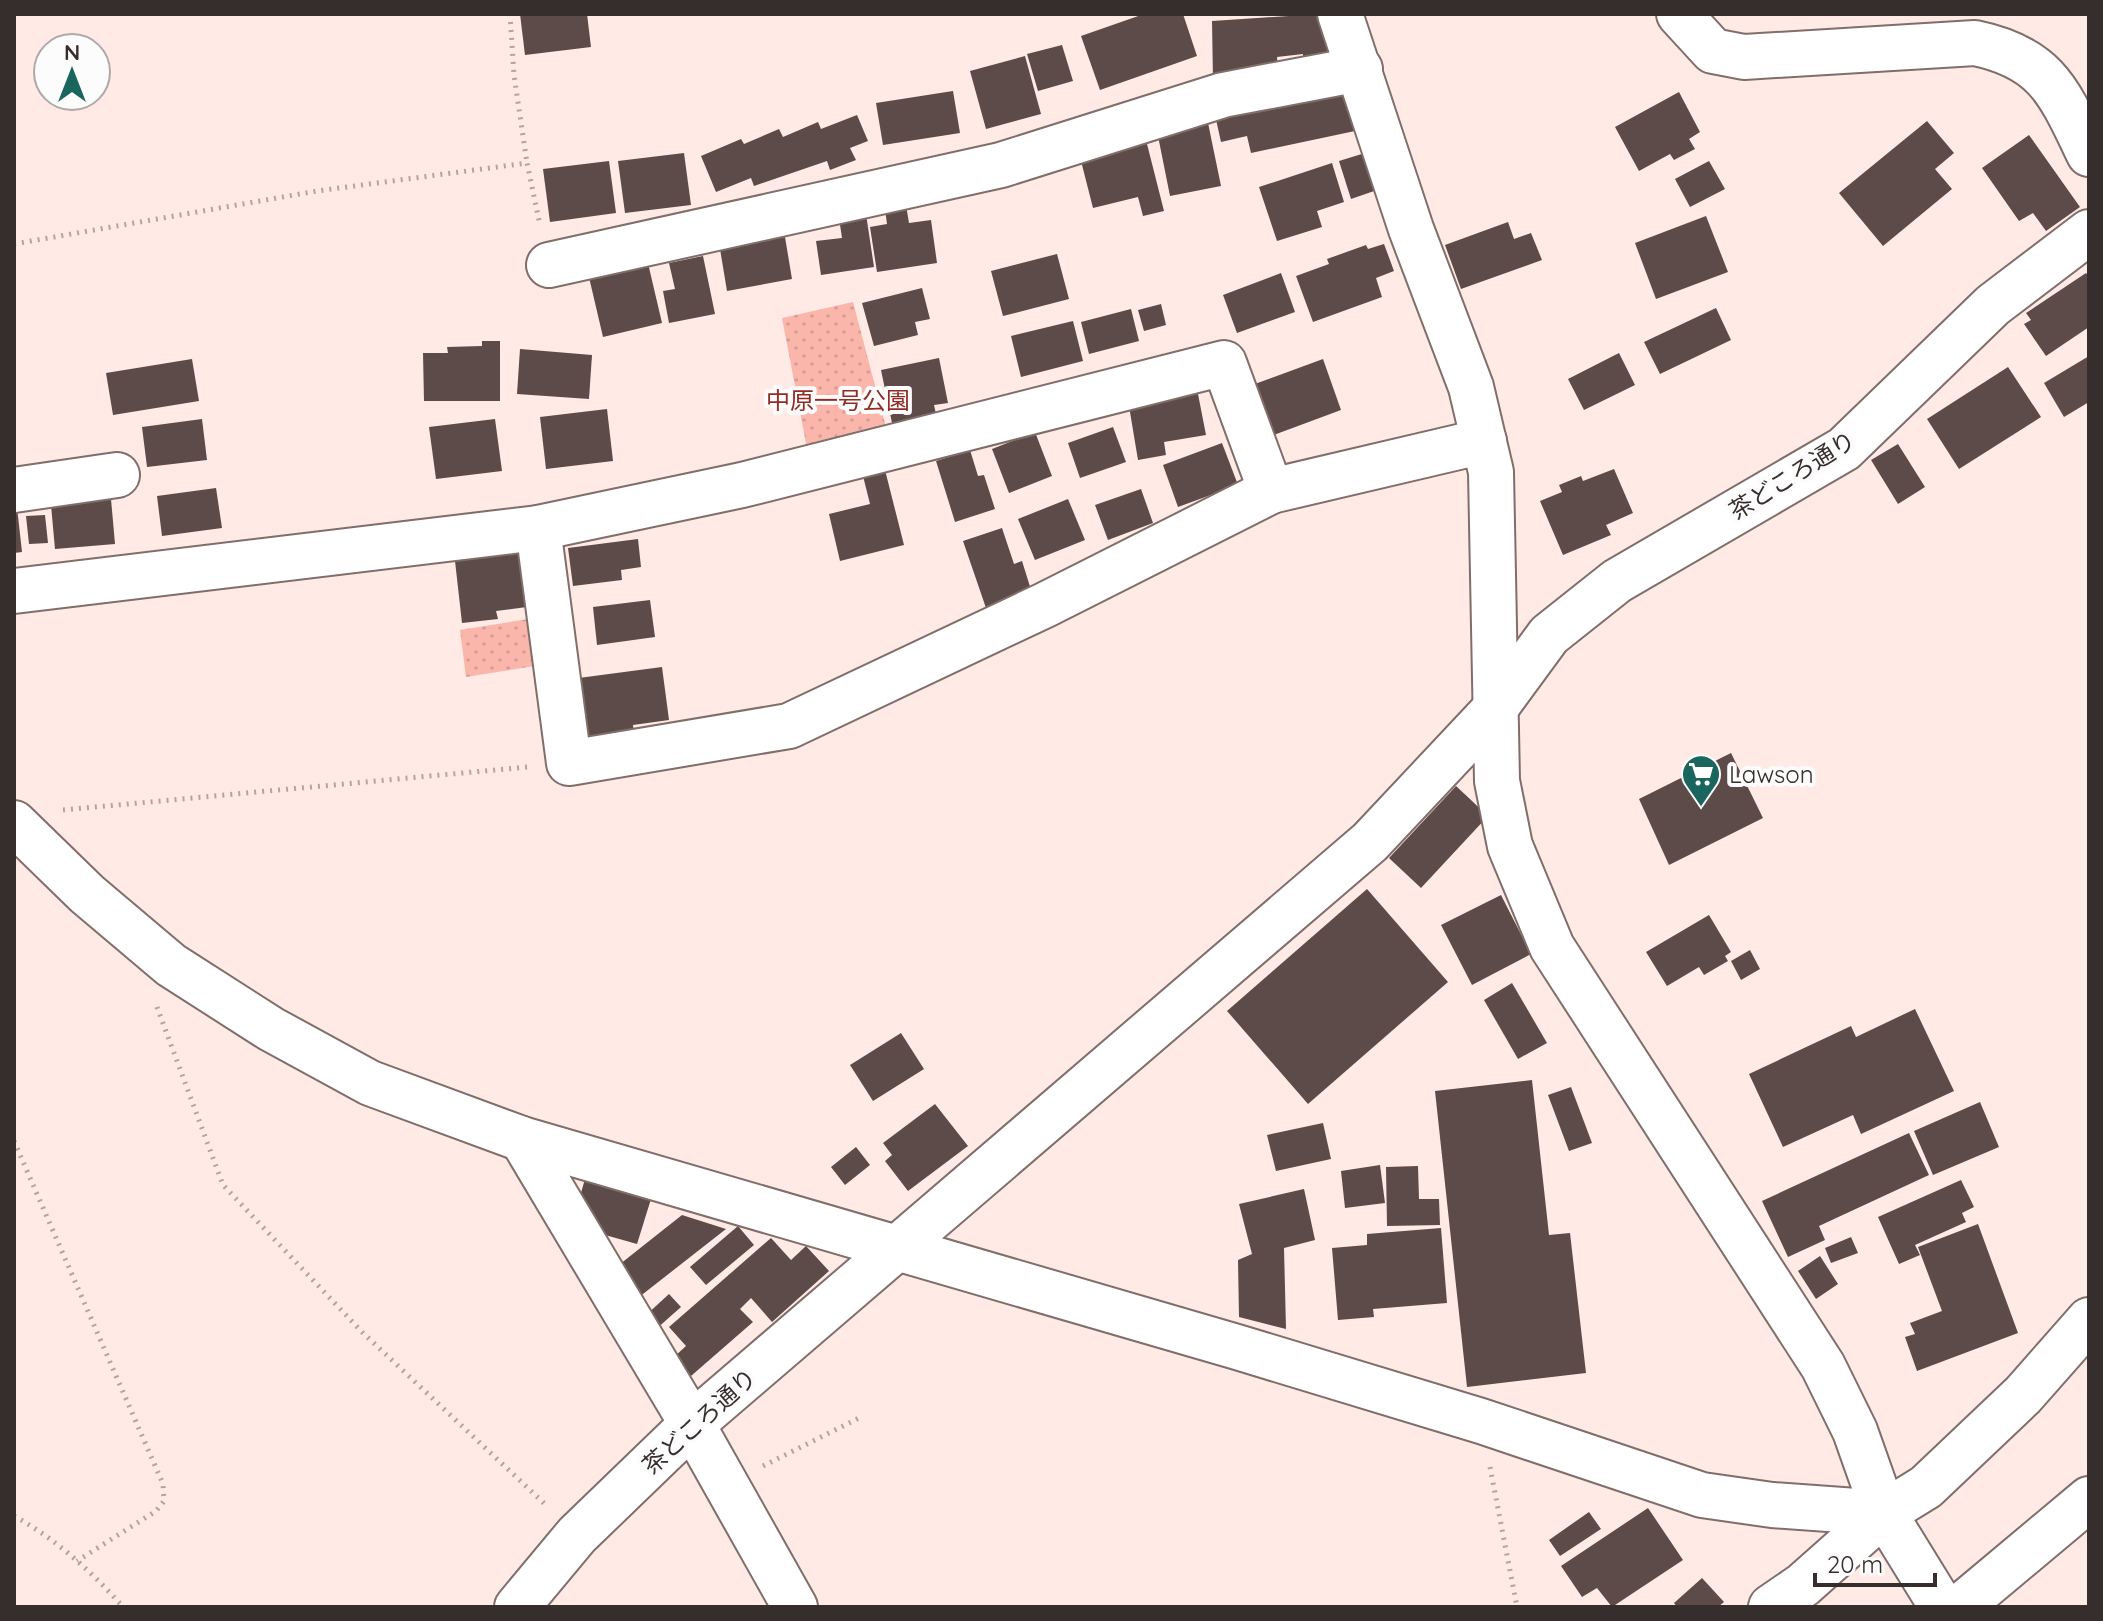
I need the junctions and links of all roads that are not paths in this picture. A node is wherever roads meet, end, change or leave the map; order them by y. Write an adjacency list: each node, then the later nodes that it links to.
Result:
1 (1340, 14): 3 (main road)
2 (1679, 14): 4 (main road)
3 (1360, 69): 6 (main road); 7 (main road)
4 (2089, 154)
5 (2089, 232): 13 (main road, 茶どころ通り)
6 (549, 265)
7 (1484, 441): 10 (main road); 13 (main road)
8 (117, 475): 9 (main road)
9 (14, 490)
10 (1271, 491): 11 (main road); 11 (main road)
11 (538, 528): 12 (main road)
12 (14, 591)
13 (1494, 710): 16 (main road, 茶どころ通り); 21 (main road)
14 (14, 823): 15 (main road)
15 (522, 1139): 16 (main road); 18 (main road)
16 (895, 1251): 18 (main road, 茶どころ通り); 21 (main road)
17 (2089, 1320): 21 (main road)
18 (692, 1424): 22 (main road, 茶どころ通り); 23 (main road)
19 (2089, 1499): 26 (main road)
20 (2089, 1507): 27 (main road)
21 (1894, 1528): 24 (main road); 25 (main road)
22 (517, 1607)
23 (795, 1607)
24 (1771, 1607)
25 (1942, 1607)
26 (1960, 1607)
27 (1998, 1607)

